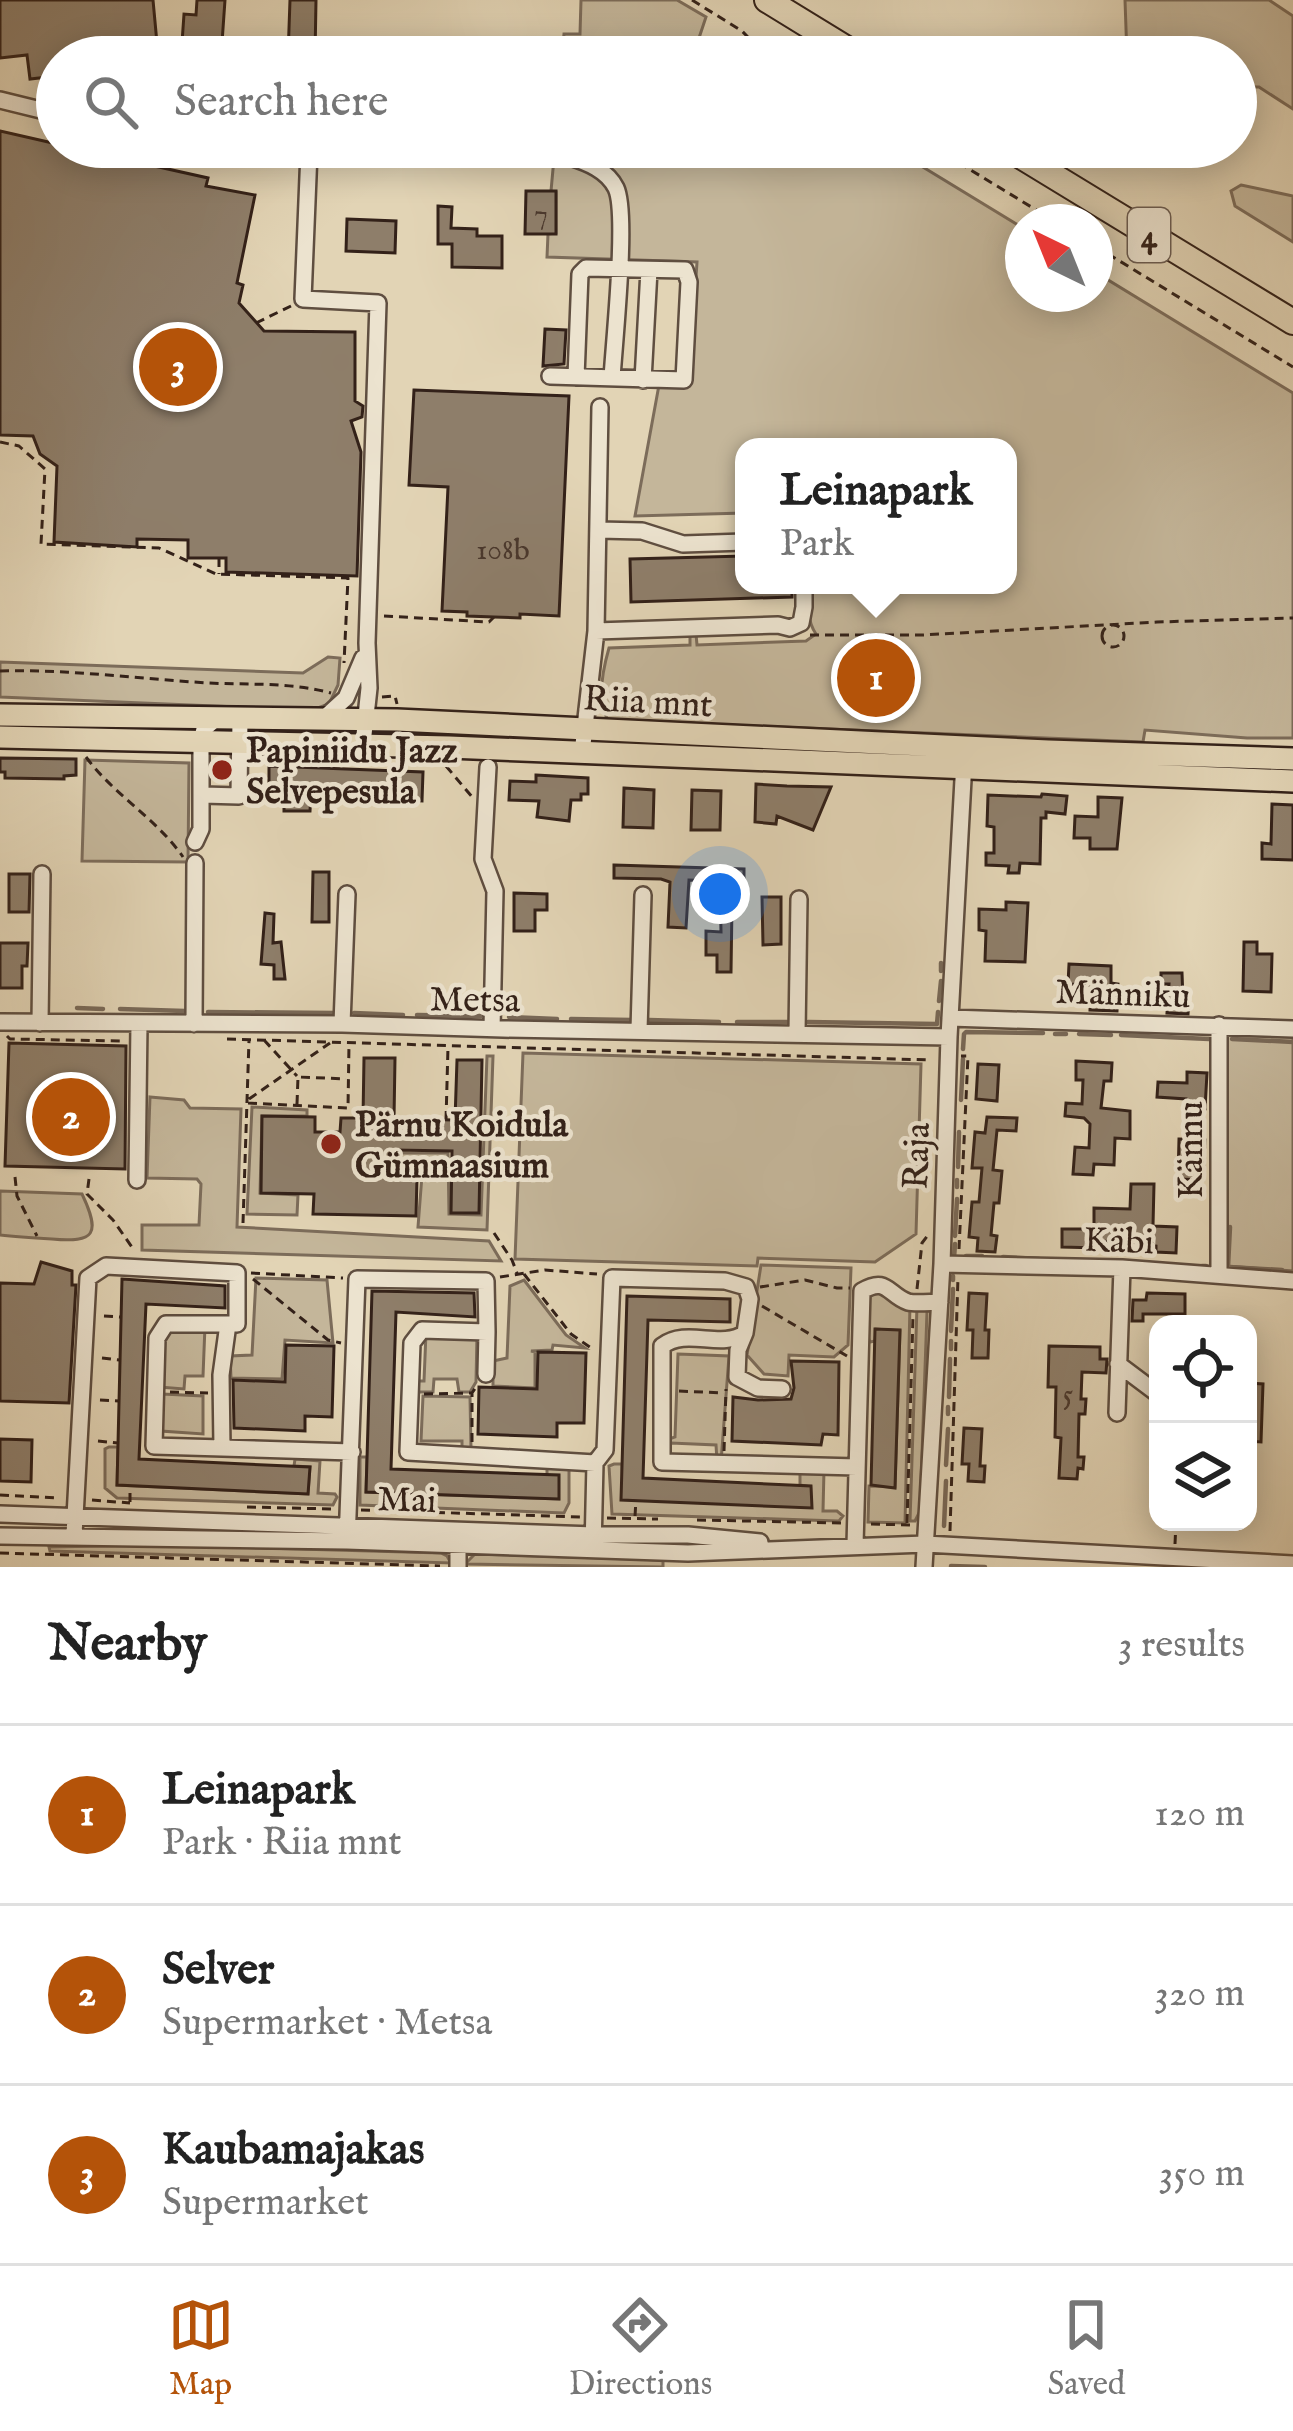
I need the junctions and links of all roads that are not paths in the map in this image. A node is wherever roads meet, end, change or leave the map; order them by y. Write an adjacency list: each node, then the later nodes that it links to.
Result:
1 (767, 0): 2 (highway)
2 (826, 36)
3 (0, 100): 4 (street)
4 (36, 109)
5 (309, 168): 20 (street)
6 (595, 168): 8 (street)
7 (1040, 168): 10 (highway, 4)
8 (618, 264): 9 (street); 12 (street); 13 (street)
9 (649, 270): 14 (street); 14 (street)
10 (1293, 322)
11 (550, 376): 12 (street)
12 (576, 377): 13 (street)
13 (612, 378): 14 (street)
14 (643, 380)
15 (600, 406): 16 (street)
16 (599, 530): 17 (street); 19 (street)
17 (735, 542)
18 (804, 594): 19 (street)
19 (596, 632): 27 (street)
20 (367, 644): 22 (street); 23 (street)
21 (0, 715): 24 (main road, Riia mnt)
22 (322, 719): 23 (main road, Riia mnt); 24 (main road, Riia mnt)
23 (366, 720): 27 (main road, Riia mnt); 28 (street)
24 (232, 726): 26 (main road, Riia mnt); 26 (street); 28 (main road, Riia mnt); 33 (street)
25 (0, 736): 26 (main road, Riia mnt)
26 (201, 741): 33 (street)
27 (584, 741): 28 (main road, Riia mnt); 29 (main road, Riia mnt)
28 (363, 744)
29 (964, 757): 30 (main road, Riia mnt); 32 (main road, Riia mnt); 40 (street, Raja)
30 (1293, 759)
31 (488, 767): 46 (street)
32 (1293, 781)
33 (202, 795): 34 (street)
34 (195, 842)
35 (195, 868): 43 (street)
36 (42, 874): 42 (street)
37 (347, 894): 44 (street)
38 (643, 896): 48 (street)
39 (799, 899): 50 (street)
40 (950, 1018): 45 (street, Männiku); 51 (street, Raja)
41 (0, 1022): 42 (street, Metsa)
42 (40, 1023): 49 (street, Metsa)
43 (194, 1024): 44 (street, Metsa); 49 (street, Metsa)
44 (342, 1024): 46 (street, Metsa)
45 (1219, 1025): 47 (street, Männiku); 55 (street, Kännu)
46 (492, 1029): 48 (street, Metsa)
47 (1293, 1029)
48 (639, 1030): 50 (street, Metsa)
49 (139, 1032): 52 (street)
50 (797, 1033): 51 (street, Metsa)
51 (949, 1036): 53 (street, Raja)
52 (137, 1180)
53 (950, 1264): 54 (street, Käbi); 57 (street, Raja)
54 (1122, 1268): 55 (street, Käbi); 61 (street)
55 (1219, 1275): 56 (street, Käbi)
56 (1293, 1281)
57 (940, 1302): 69 (street); 76 (street, Raja)
58 (228, 1324): 66 (street); 66 (street); 71 (street)
59 (487, 1332): 62 (street); 67 (street); 68 (street)
60 (745, 1334): 64 (street); 68 (street); 69 (street)
61 (1118, 1364): 63 (street); 65 (street)
62 (482, 1379)
63 (1149, 1387)
64 (782, 1389)
65 (1117, 1414)
66 (222, 1448): 67 (street)
67 (352, 1452): 72 (street)
68 (595, 1463): 73 (street)
69 (857, 1468): 78 (street)
70 (0, 1514): 71 (street, Mai)
71 (75, 1517): 72 (street, Mai); 74 (street)
72 (349, 1526): 73 (street, Mai); 74 (street, Mai); 77 (street, Mai)
73 (594, 1534): 77 (street, Mai); 78 (street, Mai)
74 (74, 1535): 75 (street, Mai)
75 (0, 1536)
76 (925, 1544): 78 (street, Mai); 79 (street, Mai); 81 (street, Raja)
77 (458, 1545): 80 (street, Mai)
78 (855, 1545)
79 (1293, 1564)
80 (458, 1567)
81 (924, 1567)

